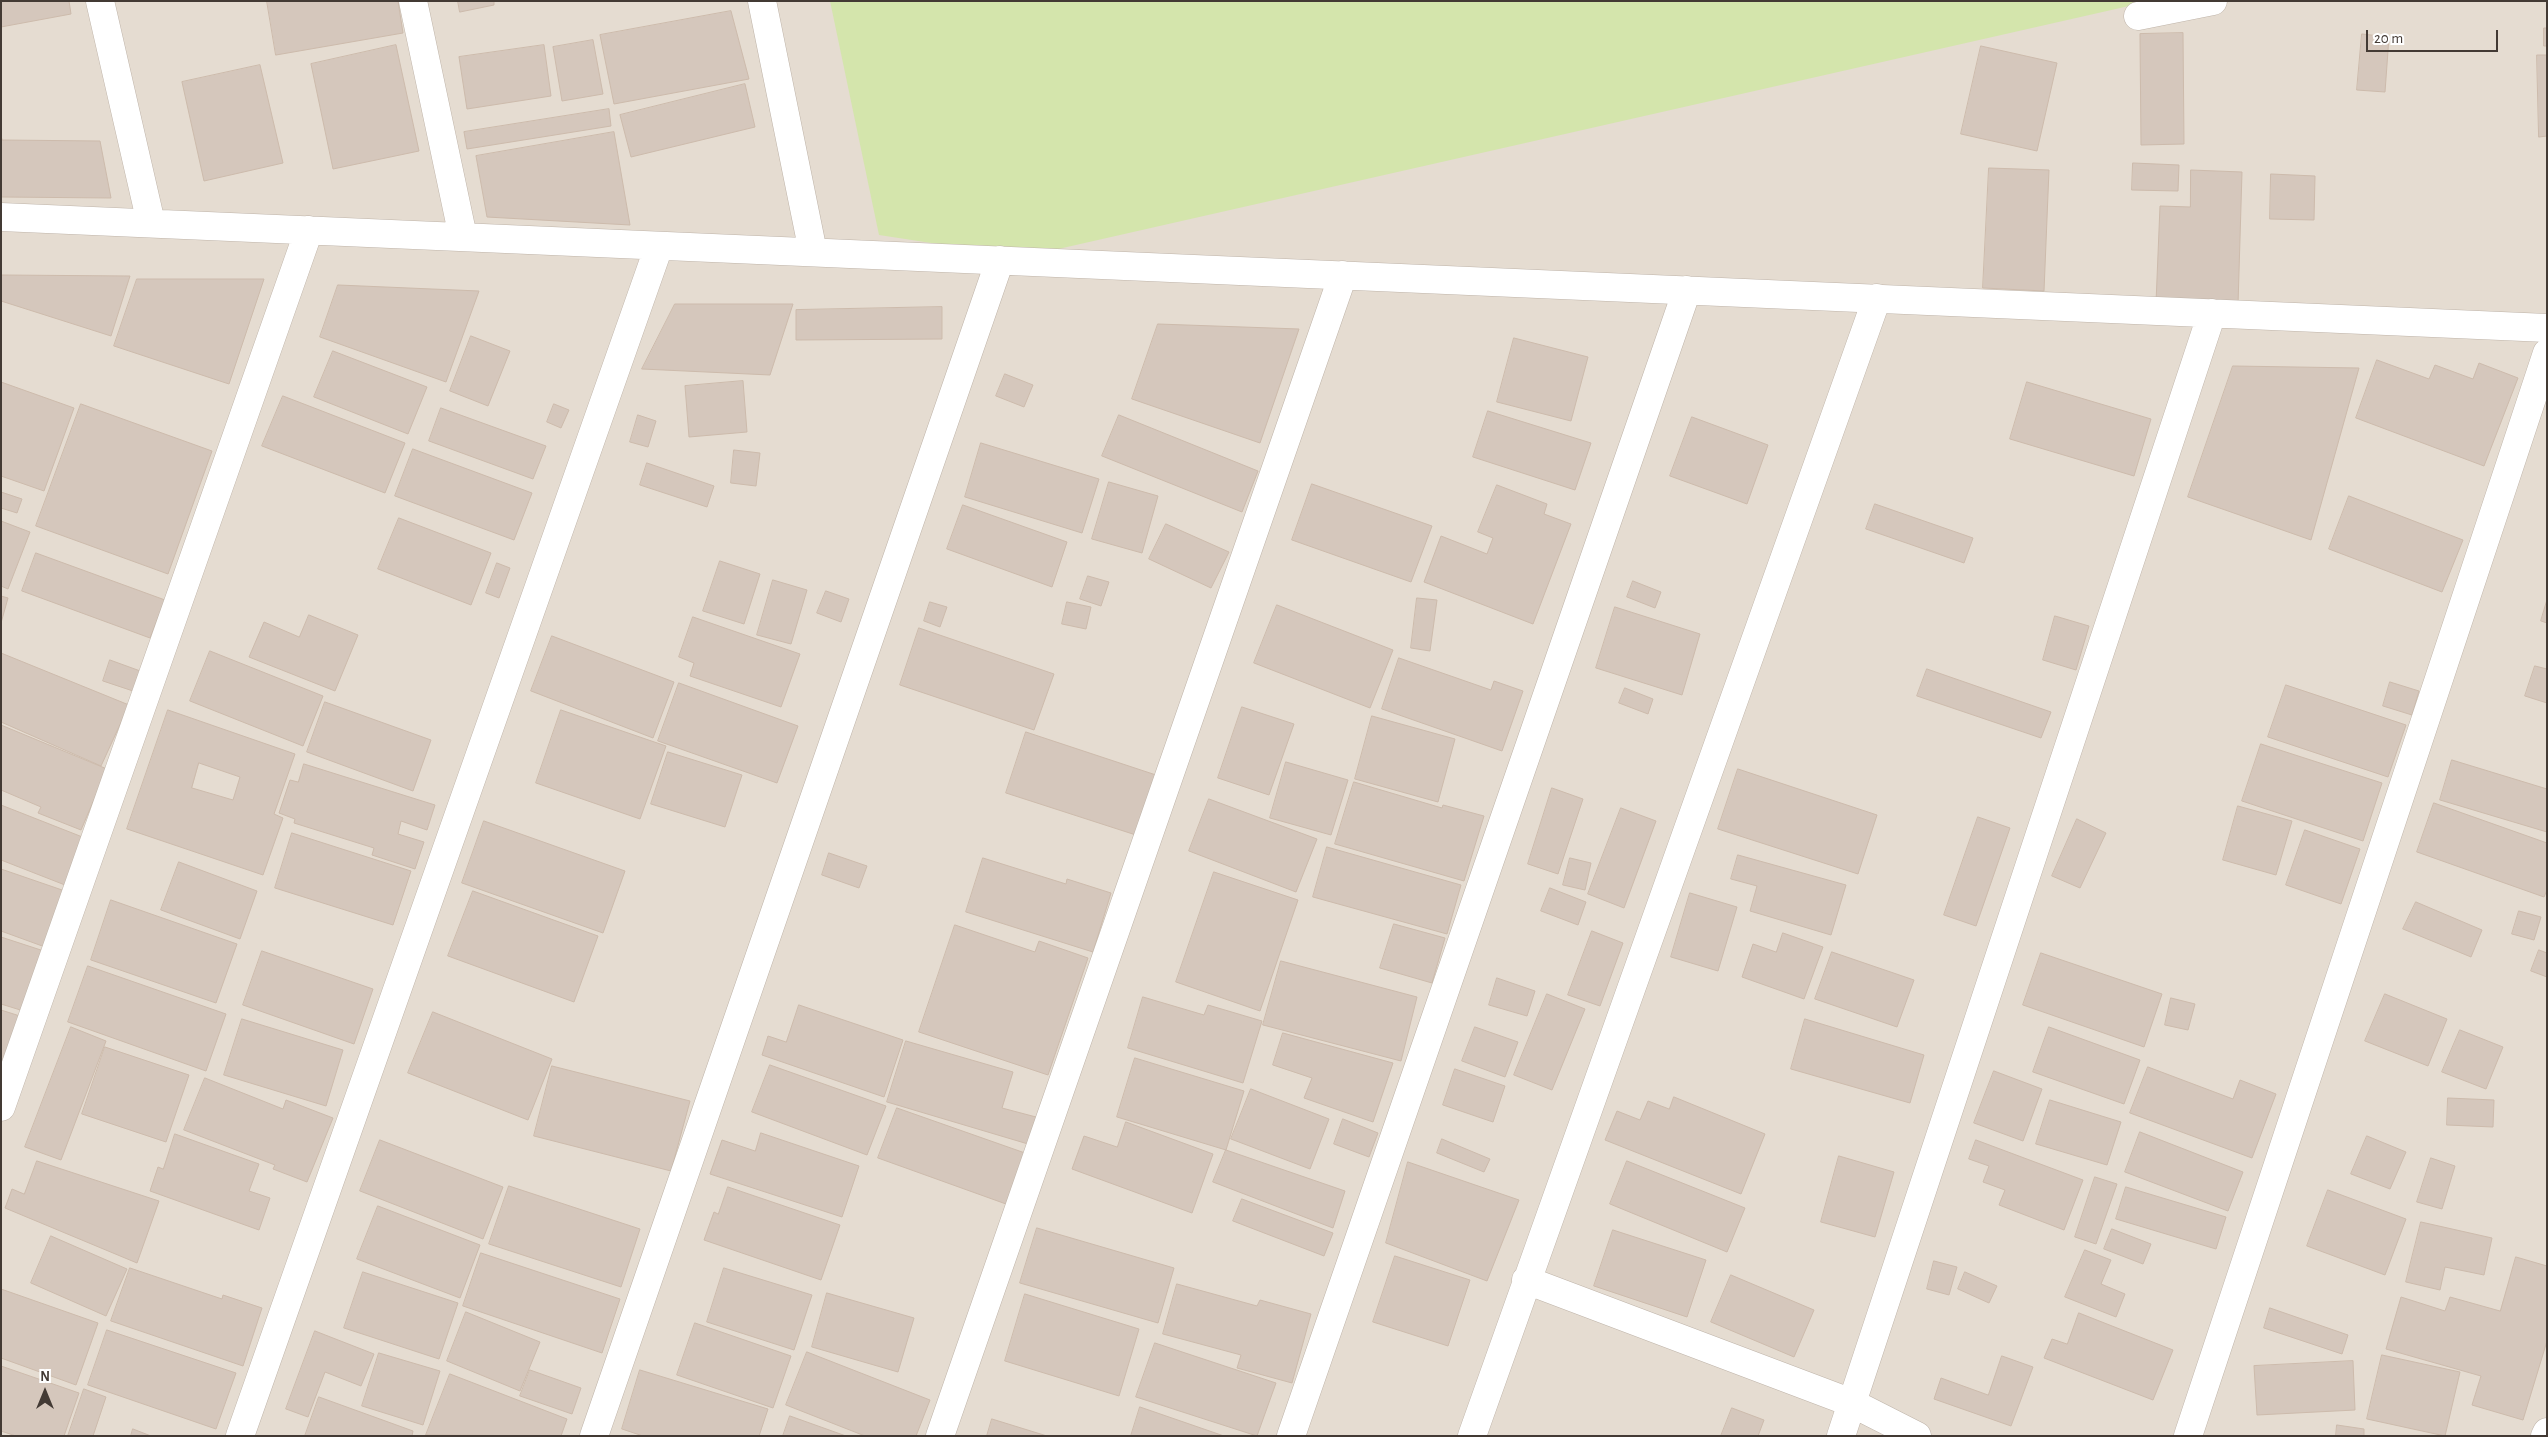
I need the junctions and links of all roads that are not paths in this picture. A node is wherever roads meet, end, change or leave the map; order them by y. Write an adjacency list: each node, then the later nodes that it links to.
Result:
1 (100, 1): 7 (street)
2 (413, 1): 9 (street)
3 (762, 1): 11 (street)
4 (2213, 1): 5 (street)
5 (2138, 16)
6 (1, 217): 7 (street)
7 (151, 224): 8 (street)
8 (309, 230): 9 (street); 19 (street)
9 (463, 237): 10 (street)
10 (659, 246): 11 (street); 23 (street)
11 (813, 252): 12 (street)
12 (1000, 260): 13 (street); 24 (street)
13 (1343, 275): 14 (street); 25 (street)
14 (1687, 290): 15 (street); 26 (street)
15 (1877, 298): 16 (street); 20 (street)
16 (2212, 313): 17 (street); 21 (street)
17 (2547, 328)
18 (2547, 353): 30 (street)
19 (1, 1107)
20 (1526, 1280): 21 (street); 27 (street)
21 (1852, 1403): 28 (street); 29 (street)
22 (2547, 1432): 31 (street)
23 (240, 1436)
24 (594, 1436)
25 (940, 1436)
26 (1291, 1436)
27 (1472, 1436)
28 (1841, 1436)
29 (1917, 1436)
30 (2188, 1436)
31 (2545, 1436)

